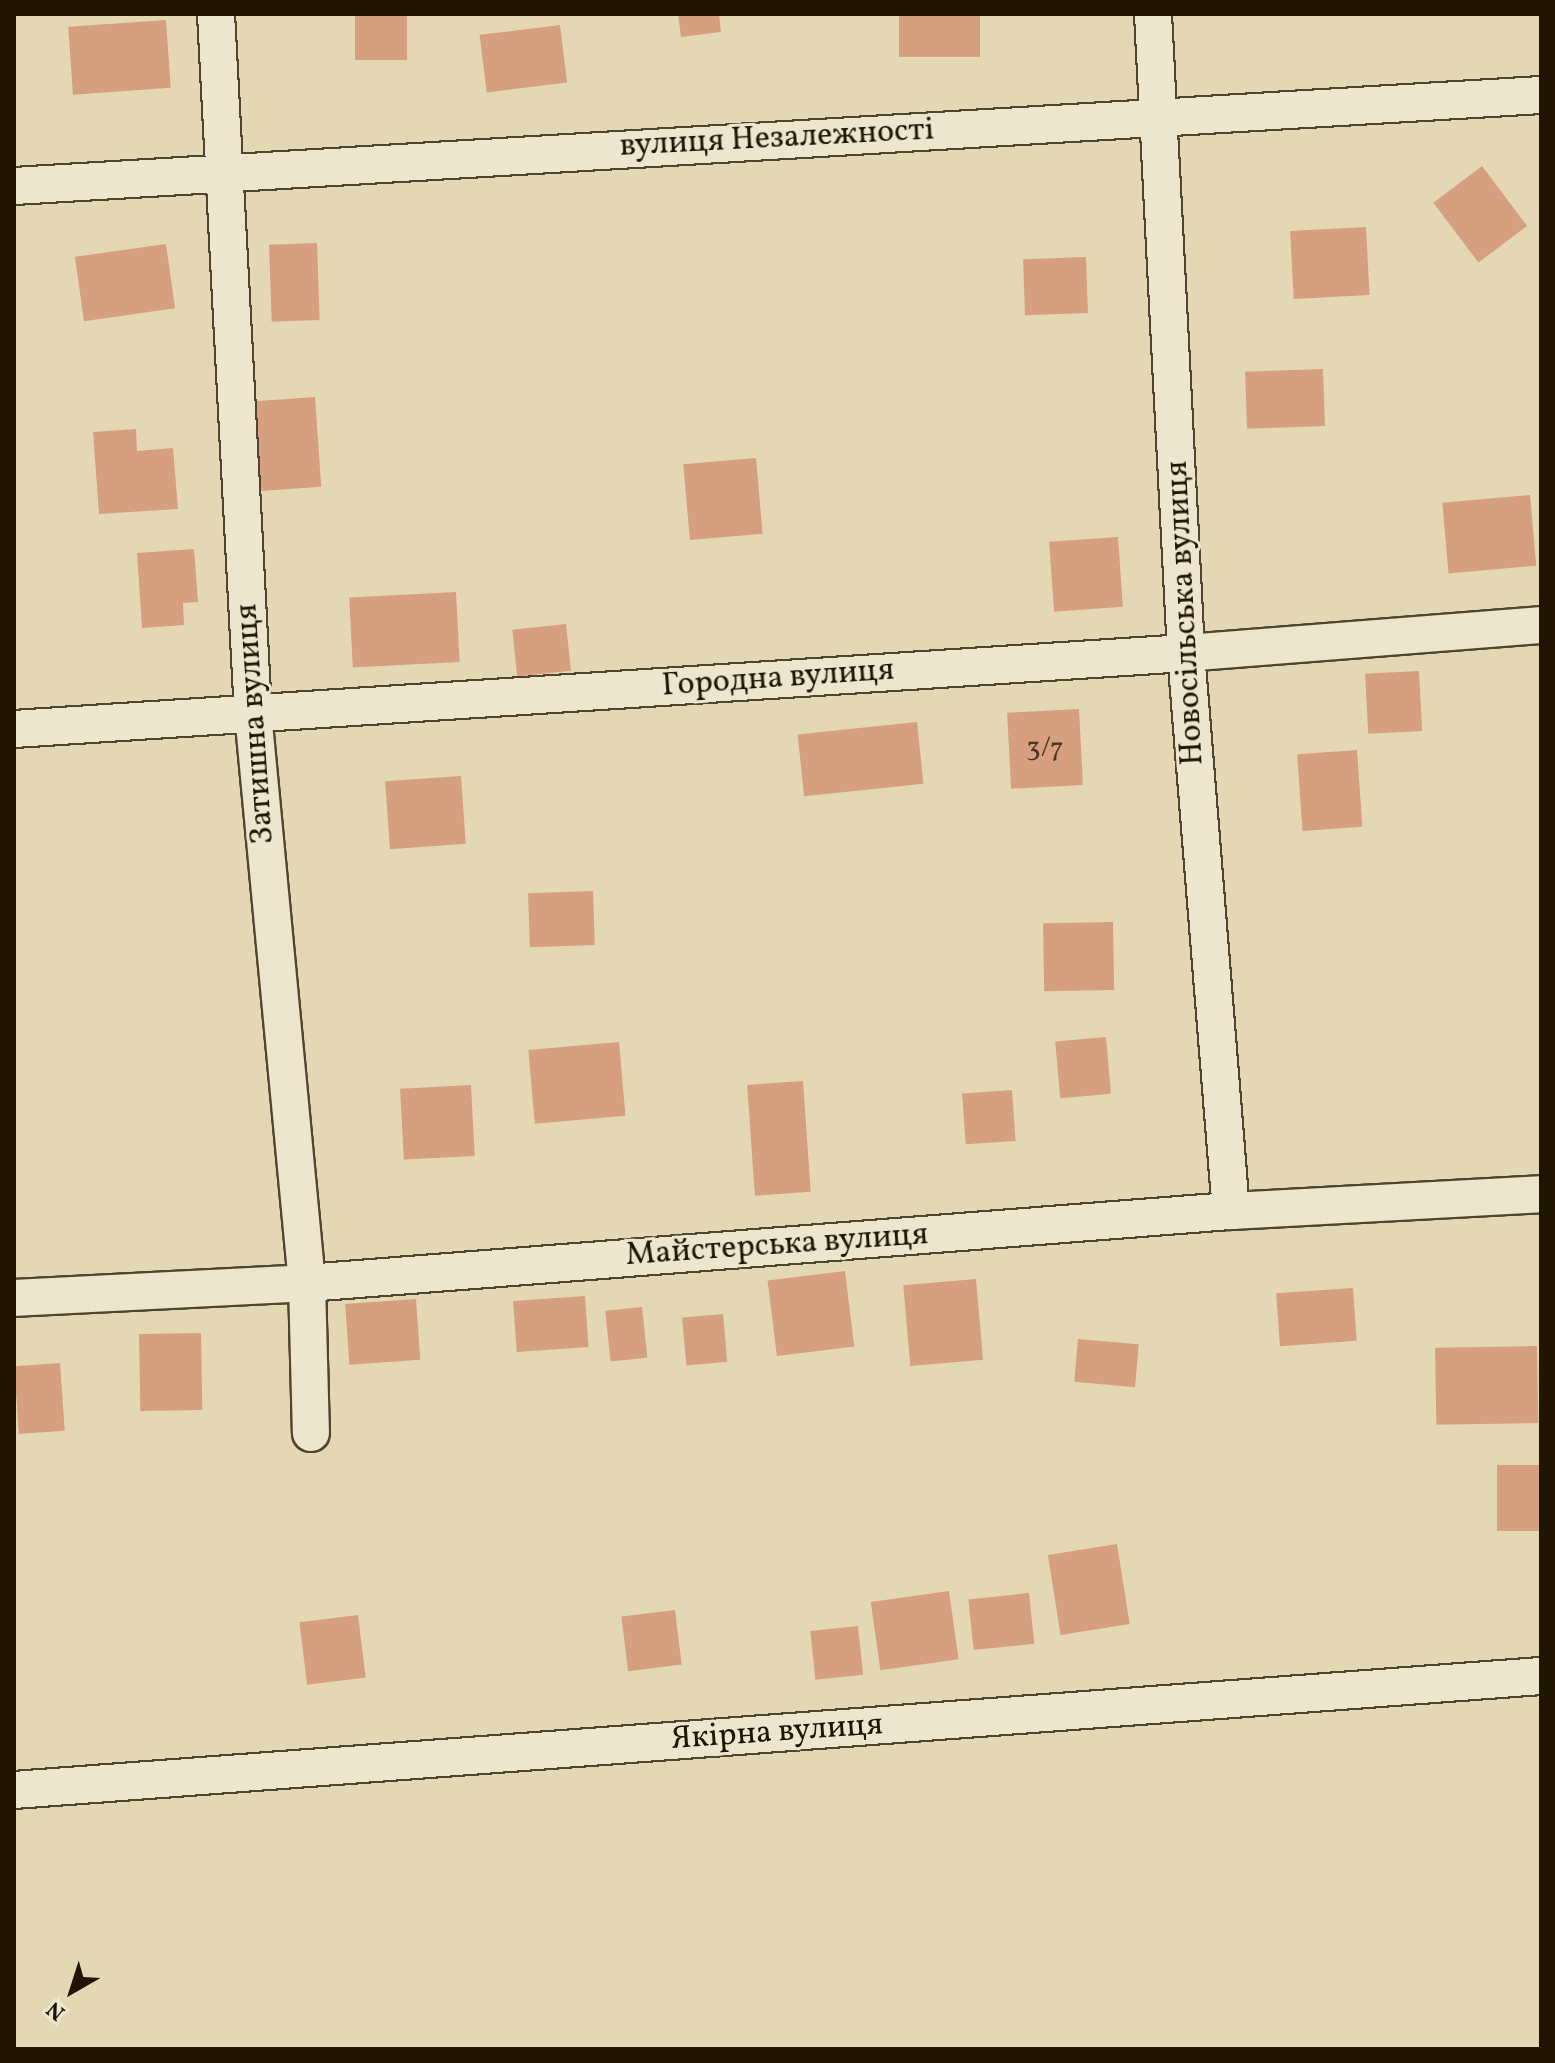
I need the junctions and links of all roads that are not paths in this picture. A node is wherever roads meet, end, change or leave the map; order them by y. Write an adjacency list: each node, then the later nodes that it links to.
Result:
1 (216, 14): 5 (street, Затишна вулиця)
2 (1153, 14): 4 (street, Новосільська вулиця)
3 (1541, 95): 4 (street, вулиця Незалежності)
4 (1161, 116): 5 (street, вулиця Незалежності); 8 (street, Новосільська вулиця)
5 (222, 172): 6 (street, вулиця Незалежності); 9 (street, Затишна вулиця)
6 (14, 186)
7 (1541, 625): 8 (street, Городна вулиця)
8 (1186, 653): 9 (street, Городна вулиця); 12 (street, Новосільська вулиця)
9 (253, 713): 10 (street, Городна вулиця); 13 (street, Затишна вулиця)
10 (14, 729)
11 (1541, 1194): 12 (street, Майстерська вулиця)
12 (1231, 1211): 13 (street, Майстерська вулиця)
13 (307, 1283): 14 (street, Майстерська вулиця); 15 (street, Затишна вулиця)
14 (14, 1298)
15 (311, 1433)
16 (1541, 1676): 17 (street, Якірна вулиця)
17 (14, 1790)

